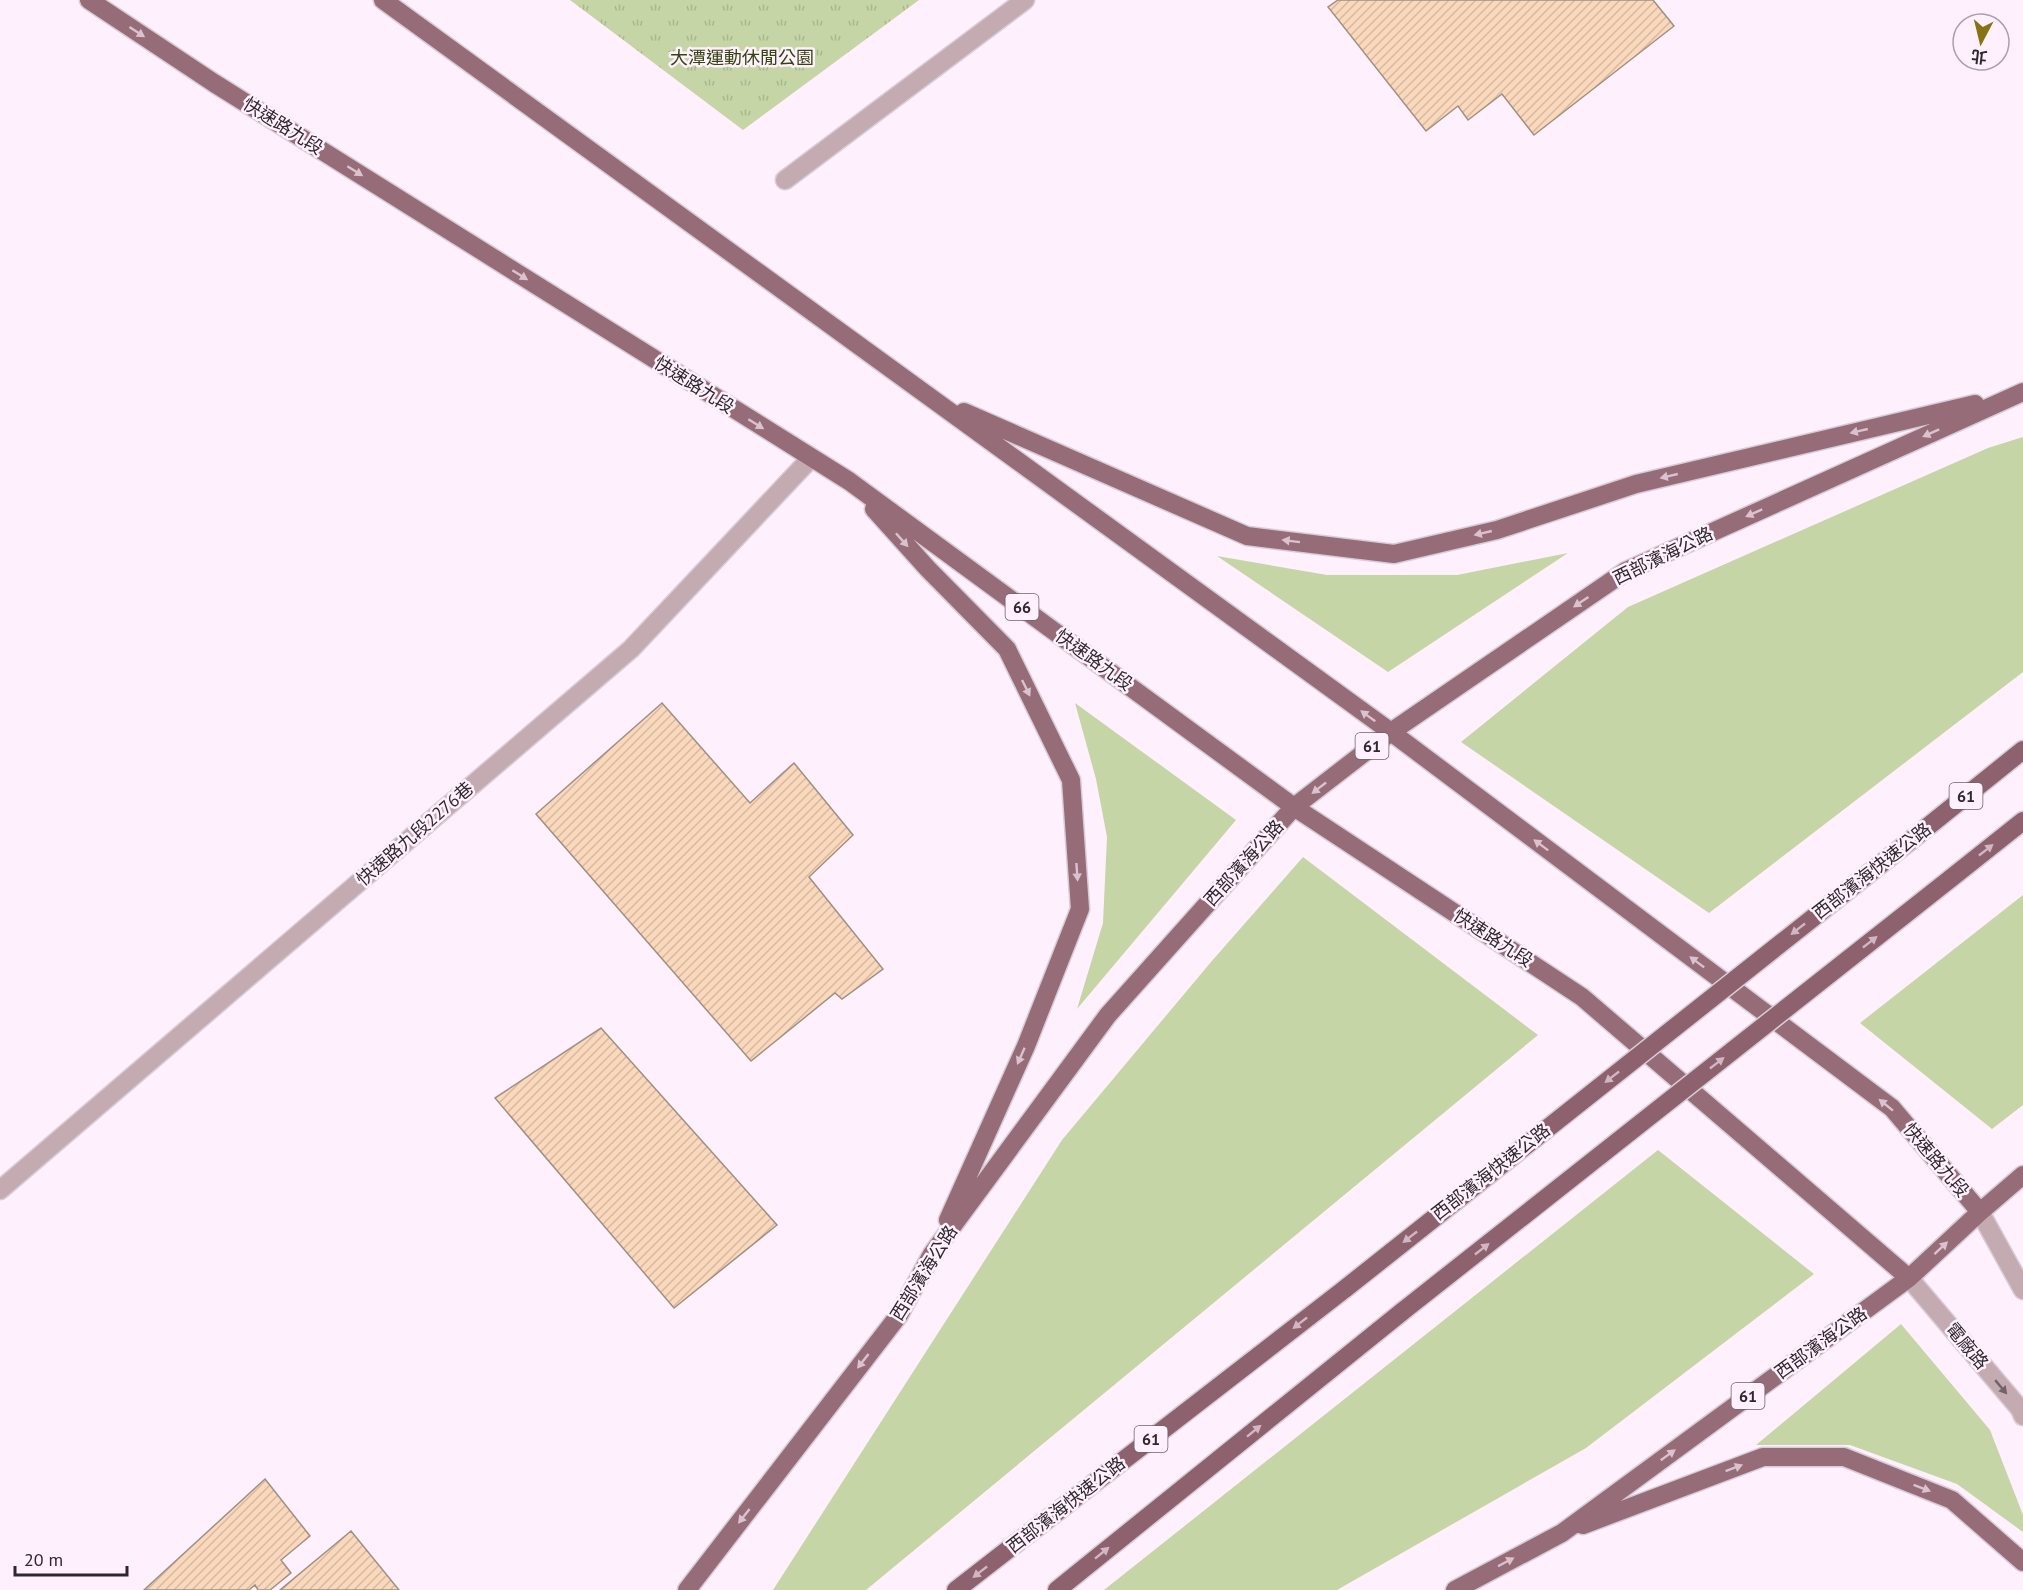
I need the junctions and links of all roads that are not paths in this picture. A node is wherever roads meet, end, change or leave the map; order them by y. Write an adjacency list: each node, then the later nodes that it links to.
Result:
1 (89, 0): 7 (main road, 快速路九段 / 66, one-way to 7)
2 (383, 0): 6 (main road, 快速路九段)
3 (1026, 0): 4 (street)
4 (785, 180)
5 (2020, 393): 6 (main road, one-way to 6); 9 (main road, 西部濱海公路 / 61, one-way to 9)
6 (932, 398): 9 (main road, 快速路九段, one-way to 6)
7 (811, 458): 8 (main road, 快速路九段 / 66); 14 (street, 快速路九段2276巷)
8 (849, 481): 11 (main road, 快速路九段 / 66); 16 (main road, one-way to 16)
9 (1390, 732): 11 (main road, 西部濱海公路 / 61, one-way to 11); 15 (main road, 快速路九段, one-way to 9)
10 (2023, 750): 23 (highway, 西部濱海快速公路 / 61, one-way to 23, bridge)
11 (1294, 807): 16 (main road, 西部濱海公路 / 61); 17 (main road, 快速路九段 / 66)
12 (2023, 821): 24 (highway, one-way to 12, bridge)
13 (2023, 1175): 15 (main road, 西部濱海公路 / 61)
14 (0, 1190)
15 (1980, 1212): 17 (main road, 西部濱海公路 / 61, one-way to 15); 18 (street)
16 (933, 1254): 22 (main road, 西部濱海公路 / 61, one-way to 22)
17 (1909, 1278): 19 (street, 電廠路, one-way to 19); 20 (main road, 西部濱海公路 / 61, one-way to 17)
18 (2023, 1290)
19 (2023, 1416)
20 (1562, 1533): 21 (main road, one-way to 21); 25 (main road, 西部濱海公路 / 61, one-way to 20)
21 (2023, 1562)
22 (687, 1590)
23 (956, 1590)
24 (1057, 1590)
25 (1455, 1590)

